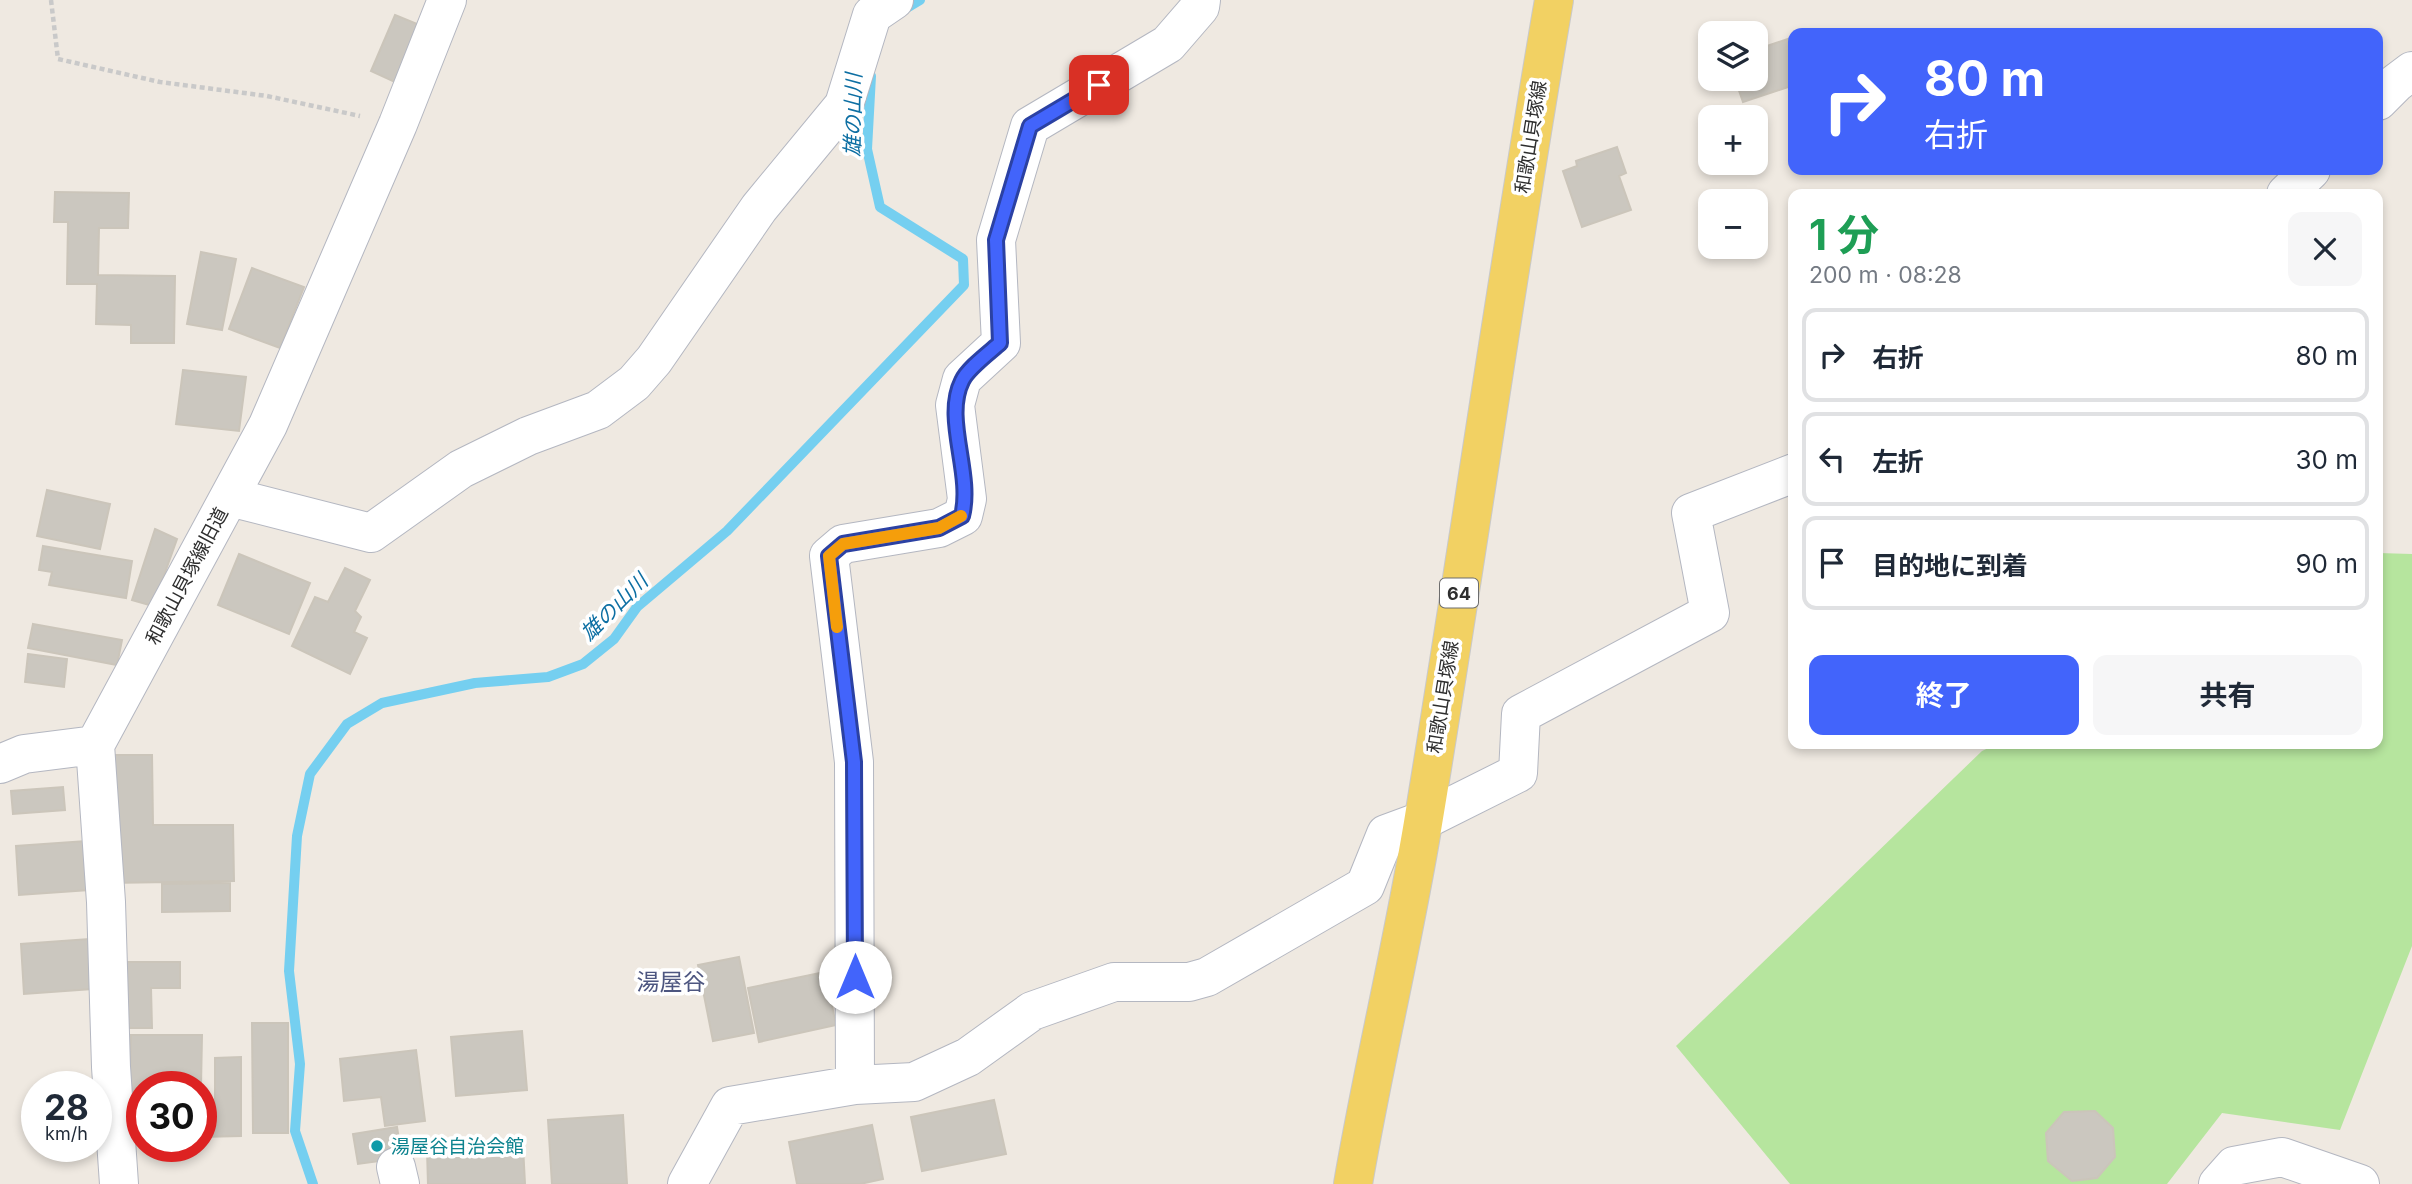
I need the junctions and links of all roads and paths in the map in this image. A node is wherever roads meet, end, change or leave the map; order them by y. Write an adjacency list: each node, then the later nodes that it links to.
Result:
1 (51, 0): 8 (path)
2 (447, 0): 8 (street, 和歌山貝塚線旧道)
3 (894, 0): 12 (street)
4 (1201, 0): 16 (street)
5 (1554, 0): 15 (main road, 和歌山貝塚線 / 64)
6 (2412, 71): 7 (street)
7 (2383, 96)
8 (398, 124): 12 (street, 和歌山貝塚線旧道)
9 (2306, 175): 10 (street)
10 (2291, 189)
11 (1788, 475): 15 (street)
12 (230, 497): 13 (street, 和歌山貝塚線旧道)
13 (95, 746): 14 (street); 17 (street)
14 (0, 764)
15 (1424, 820): 16 (street); 19 (main road, 和歌山貝塚線 / 64)
16 (855, 1085): 18 (street)
17 (120, 1184)
18 (687, 1184)
19 (1353, 1184)
20 (2218, 1184): 21 (street)
21 (2360, 1184)

